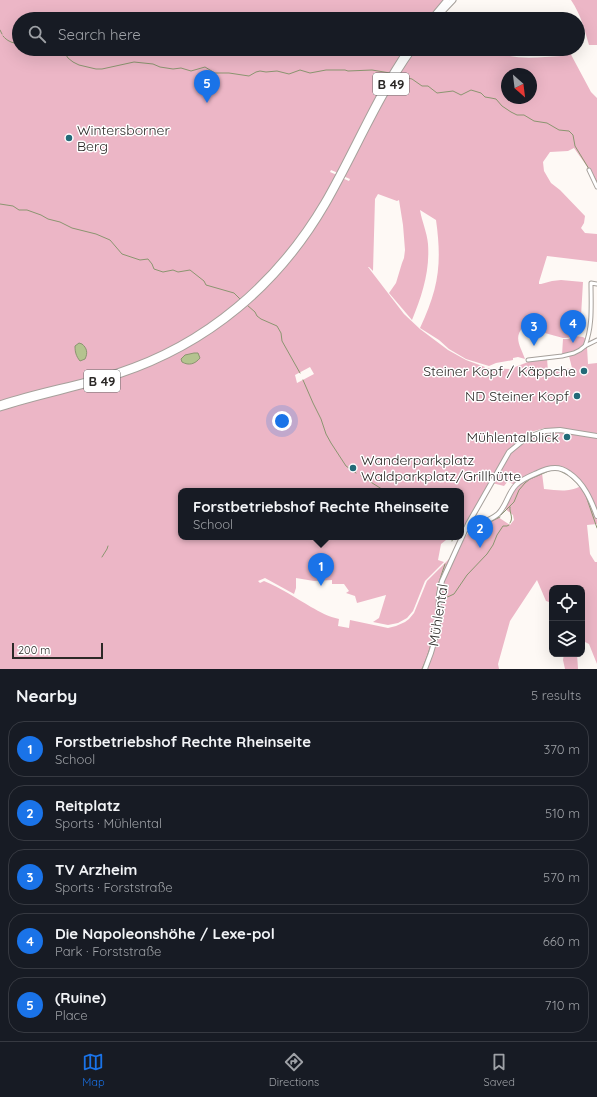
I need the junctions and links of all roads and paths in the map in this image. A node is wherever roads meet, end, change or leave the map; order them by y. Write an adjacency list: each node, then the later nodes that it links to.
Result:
1 (447, 0): 3 (highway)
2 (453, 0): 4 (highway)
3 (437, 12)
4 (442, 12)
5 (403, 56): 7 (highway, B 49)
6 (407, 56): 7 (highway, B 49)
7 (369, 119): 11 (highway, B 49)
8 (589, 170): 9 (street)
9 (597, 187)
10 (597, 284): 13 (street)
11 (197, 337): 15 (highway, B 49); 16 (highway, B 49)
12 (597, 340): 13 (street)
13 (585, 346): 14 (street)
14 (528, 360)
15 (0, 404)
16 (0, 408)
17 (597, 436): 19 (street, Mühlental)
18 (597, 516): 19 (street)
19 (466, 528): 20 (street, Mühlental)
20 (464, 533)
21 (461, 540): 22 (street, Mühlental)
22 (426, 669)

